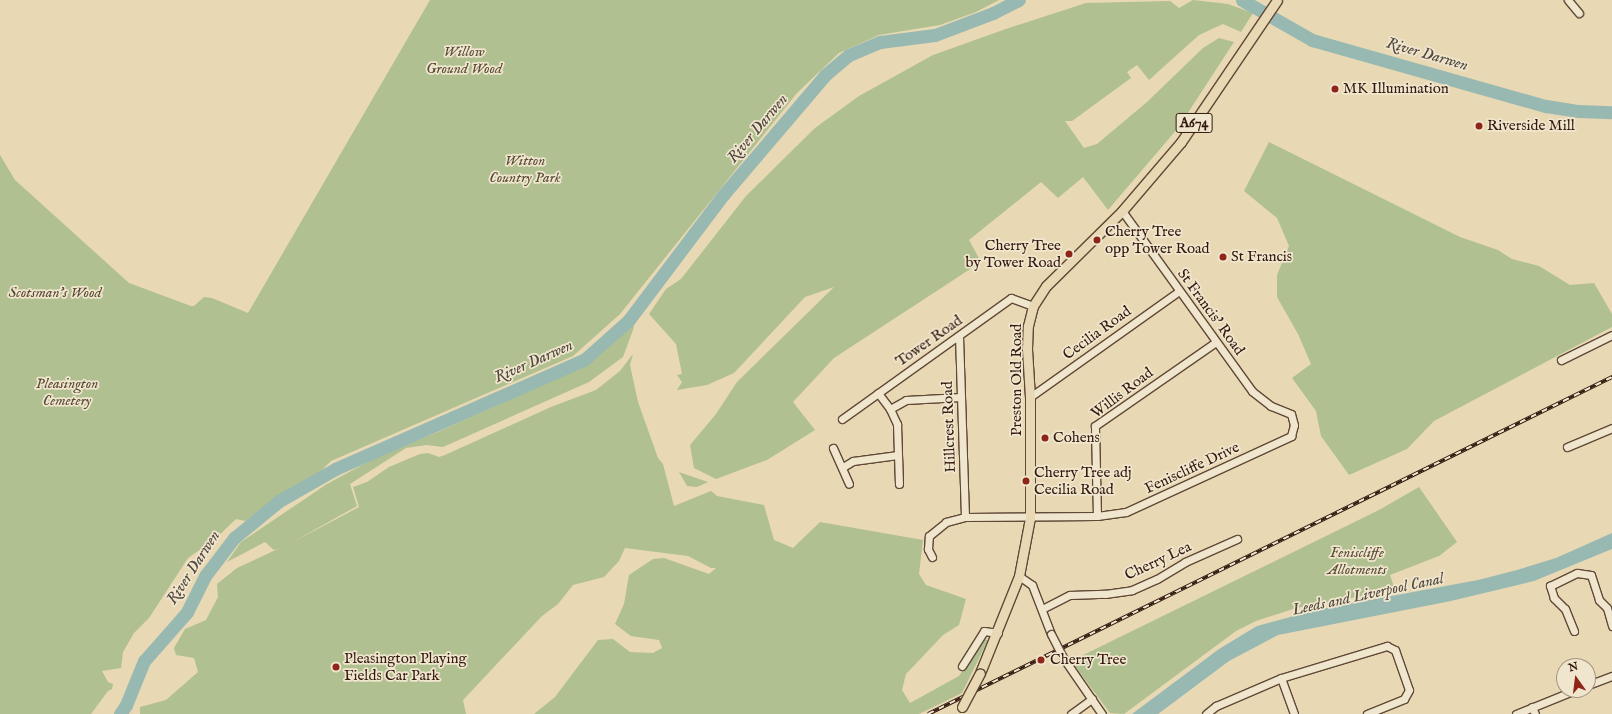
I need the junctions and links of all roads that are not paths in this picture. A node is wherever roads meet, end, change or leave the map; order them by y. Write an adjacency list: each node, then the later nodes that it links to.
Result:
1 (1568, 0): 3 (street)
2 (1276, 2): 4 (main road, Preston Old Road / A674)
3 (1579, 13)
4 (1122, 211): 5 (street, St Francis' Road); 6 (main road, Preston Old Road / A674)
5 (1178, 291): 9 (street, St Francis' Road); 13 (street, Cecilia Road)
6 (1033, 306): 8 (street, Tower Road); 13 (main road, Preston Old Road / A674)
7 (1612, 335): 10 (street)
8 (959, 336): 11 (street, Tower Road); 12 (street, Hillcrest Road)
9 (1216, 342): 15 (street, St Francis' Road); 24 (street, Willis Road)
10 (1561, 360)
11 (878, 393): 14 (street); 16 (street, Tower Road)
12 (961, 397): 14 (street); 25 (street, Hillcrest Road)
13 (1030, 397): 26 (main road, Preston Old Road / A674)
14 (890, 409): 20 (street)
15 (1291, 414): 24 (street, Feniscliffe Drive)
16 (842, 419)
17 (1612, 428): 18 (street)
18 (1567, 447)
19 (833, 448): 21 (street)
20 (898, 455): 21 (street); 23 (street)
21 (842, 467): 22 (street)
22 (849, 484)
23 (899, 484)
24 (1097, 516): 26 (street, Feniscliffe Drive)
25 (965, 517): 26 (street, Feniscliffe Drive); 28 (street, Feniscliffe Drive)
26 (1030, 518): 29 (main road, Preston Old Road / A674)
27 (1237, 539): 31 (street, Cherry Lea)
28 (932, 557)
29 (1019, 576): 31 (street); 34 (main road, Preston Old Road / A674)
30 (1610, 607): 32 (street); 33 (street)
31 (1042, 609): 40 (street, bridge)
32 (1612, 626)
33 (1574, 631)
34 (998, 633): 35 (street); 42 (main road, Preston Old Road / A674, bridge)
35 (962, 666)
36 (1612, 676): 38 (street)
37 (1281, 678): 43 (street); 46 (street); 47 (street)
38 (1596, 682)
39 (1556, 698): 41 (street)
40 (1092, 699): 44 (street); 45 (street)
41 (1532, 707): 49 (street); 50 (street)
42 (961, 710)
43 (1381, 712): 48 (street)
44 (1071, 714)
45 (1102, 714)
46 (1206, 714)
47 (1294, 714)
48 (1367, 714)
49 (1516, 714)
50 (1535, 714)

